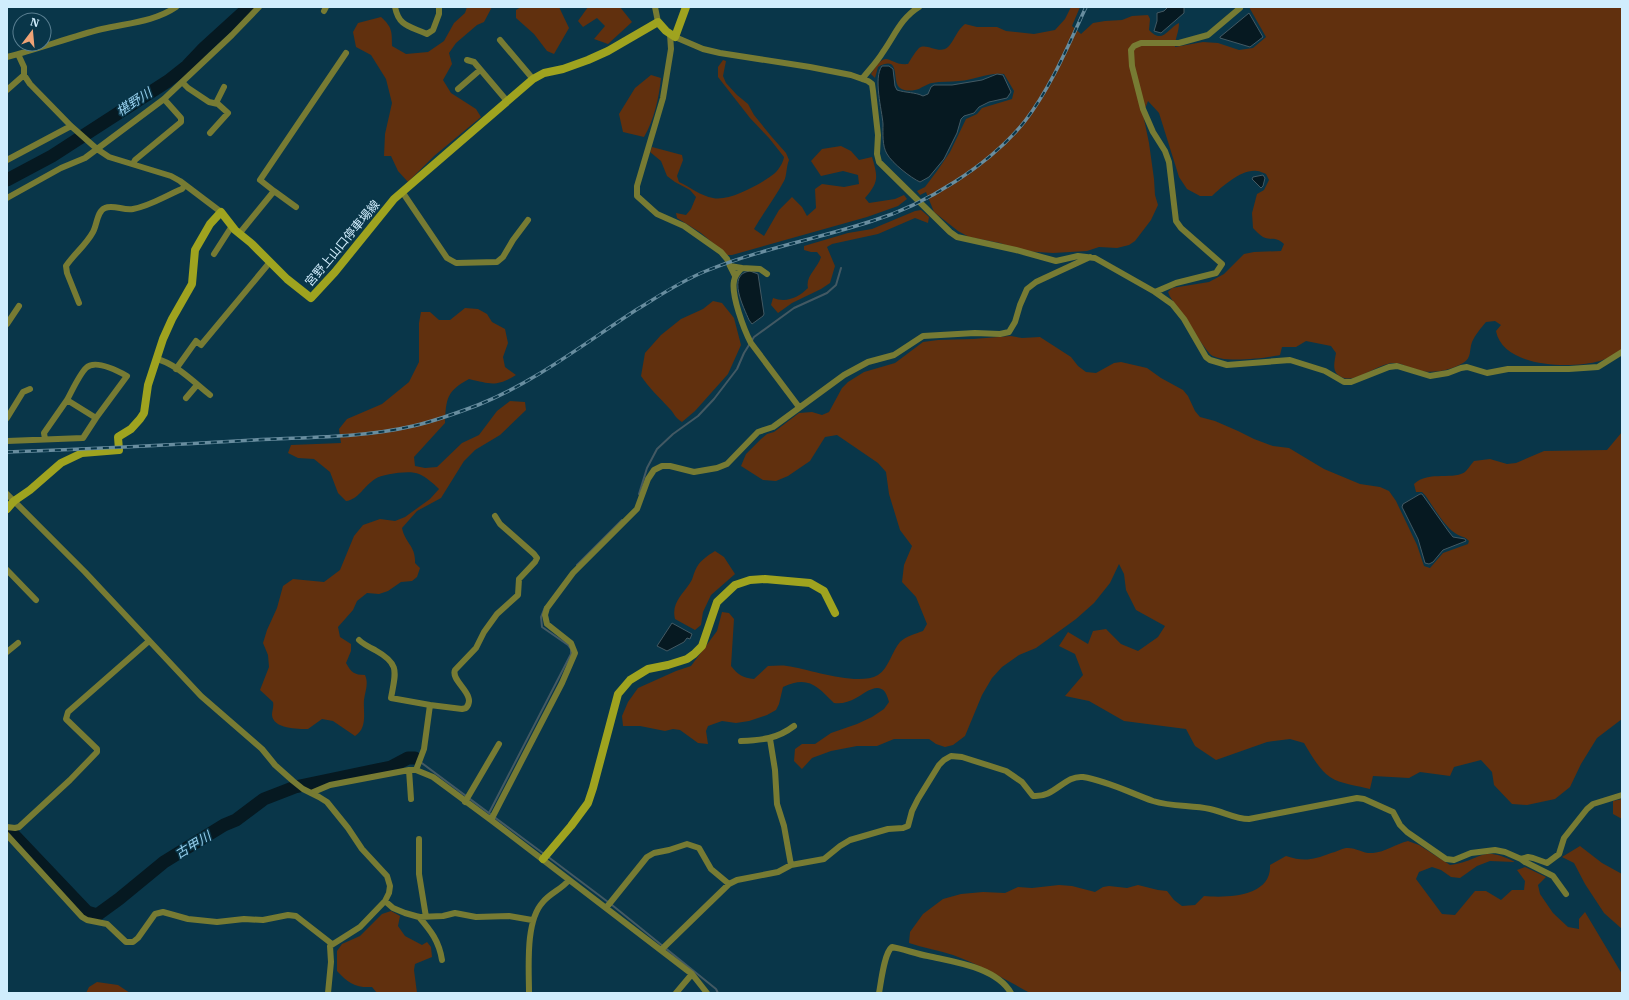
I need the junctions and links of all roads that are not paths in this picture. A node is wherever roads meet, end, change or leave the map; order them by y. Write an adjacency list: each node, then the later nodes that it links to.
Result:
1 (176, 7): 13 (street)
2 (259, 7): 20 (street)
3 (395, 7): 4 (street)
4 (439, 7)
5 (655, 7): 9 (street)
6 (686, 7): 10 (main road)
7 (919, 7): 19 (street)
8 (1240, 8): 50 (street)
9 (658, 22): 10 (main road); 18 (main road, 宮野上山口停車場線)
10 (673, 35): 19 (street); 44 (street)
11 (500, 40): 18 (street)
12 (346, 53): 33 (street)
13 (18, 54): 14 (street); 17 (street)
14 (7, 57)
15 (467, 60): 16 (street)
16 (480, 70): 22 (street); 25 (street)
17 (24, 75): 23 (street); 27 (street)
18 (532, 79): 25 (main road, 宮野上山口停車場線)
19 (862, 79): 42 (street)
20 (182, 82): 24 (street); 26 (street)
21 (224, 87): 26 (street)
22 (458, 89)
23 (7, 90)
24 (164, 99): 29 (street); 31 (street)
25 (507, 101): 34 (main road, 宮野上山口停車場線)
26 (216, 103): 28 (street)
27 (72, 127): 29 (street); 30 (street)
28 (210, 133)
29 (95, 148): 31 (street); 35 (street)
30 (7, 160)
31 (133, 164): 32 (street)
32 (185, 185): 37 (street); 51 (street)
33 (274, 191): 36 (street); 40 (street)
34 (403, 193): 38 (street); 43 (main road, 宮野上山口停車場線)
35 (7, 198)
36 (296, 207)
37 (221, 212): 39 (main road, 宮野上山口停車場線); 55 (main road)
38 (528, 220)
39 (232, 226): 40 (main road, 宮野上山口停車場線); 41 (street)
40 (239, 234): 43 (main road, 宮野上山口停車場線)
41 (214, 254)
42 (1090, 257): 50 (street); 62 (street)
43 (270, 262): 49 (street)
44 (730, 266): 45 (street); 47 (street)
45 (742, 268): 46 (street); 47 (street)
46 (767, 274)
47 (735, 276): 62 (street)
48 (239, 286): 49 (street)
49 (244, 291): 56 (street)
50 (1155, 292): 54 (street)
51 (79, 303)
52 (19, 306): 53 (street)
53 (7, 324)
54 (1622, 352)
55 (156, 359): 56 (street); 68 (main road)
56 (176, 369): 57 (street)
57 (197, 385): 59 (street); 60 (street)
58 (30, 389): 63 (street)
59 (210, 395)
60 (186, 398)
61 (66, 400): 64 (street); 64 (street); 65 (street)
62 (799, 407): 89 (street)
63 (7, 418)
64 (96, 418): 65 (street)
65 (45, 439): 66 (street)
66 (7, 441)
67 (7, 494): 68 (street)
68 (14, 501): 69 (main road); 74 (street)
69 (7, 509)
70 (495, 516): 78 (street)
71 (7, 570): 72 (street)
72 (36, 600)
73 (835, 614): 93 (main road)
74 (150, 640): 85 (street); 90 (street)
75 (359, 640): 78 (street)
76 (18, 642): 77 (street)
77 (7, 652)
78 (430, 705): 84 (street)
79 (794, 726): 80 (street)
80 (770, 739): 81 (street); 95 (street)
81 (741, 741)
82 (499, 744): 88 (street)
83 (409, 770): 84 (street); 85 (street); 87 (street)
84 (416, 770): 88 (street)
85 (311, 792): 99 (street)
86 (1622, 796): 94 (street)
87 (411, 799)
88 (465, 802): 89 (street)
89 (491, 820): 93 (street)
90 (7, 827)
91 (7, 835): 103 (street)
92 (419, 839): 101 (street)
93 (543, 859): 96 (street)
94 (1521, 859): 95 (street); 98 (street)
95 (792, 865): 97 (street)
96 (568, 880): 100 (street); 102 (street)
97 (729, 884): 100 (street); 104 (street)
98 (1566, 894)
99 (385, 901): 101 (street); 103 (street)
100 (606, 908): 104 (street)
101 (423, 917): 102 (street); 105 (street)
102 (532, 920): 108 (street)
103 (332, 944): 107 (street)
104 (662, 950): 106 (street)
105 (442, 960)
106 (692, 974): 109 (street); 110 (street)
107 (328, 993)
108 (529, 993)
109 (676, 993)
110 (707, 993)
111 (879, 993): 112 (street)
112 (1011, 993)

